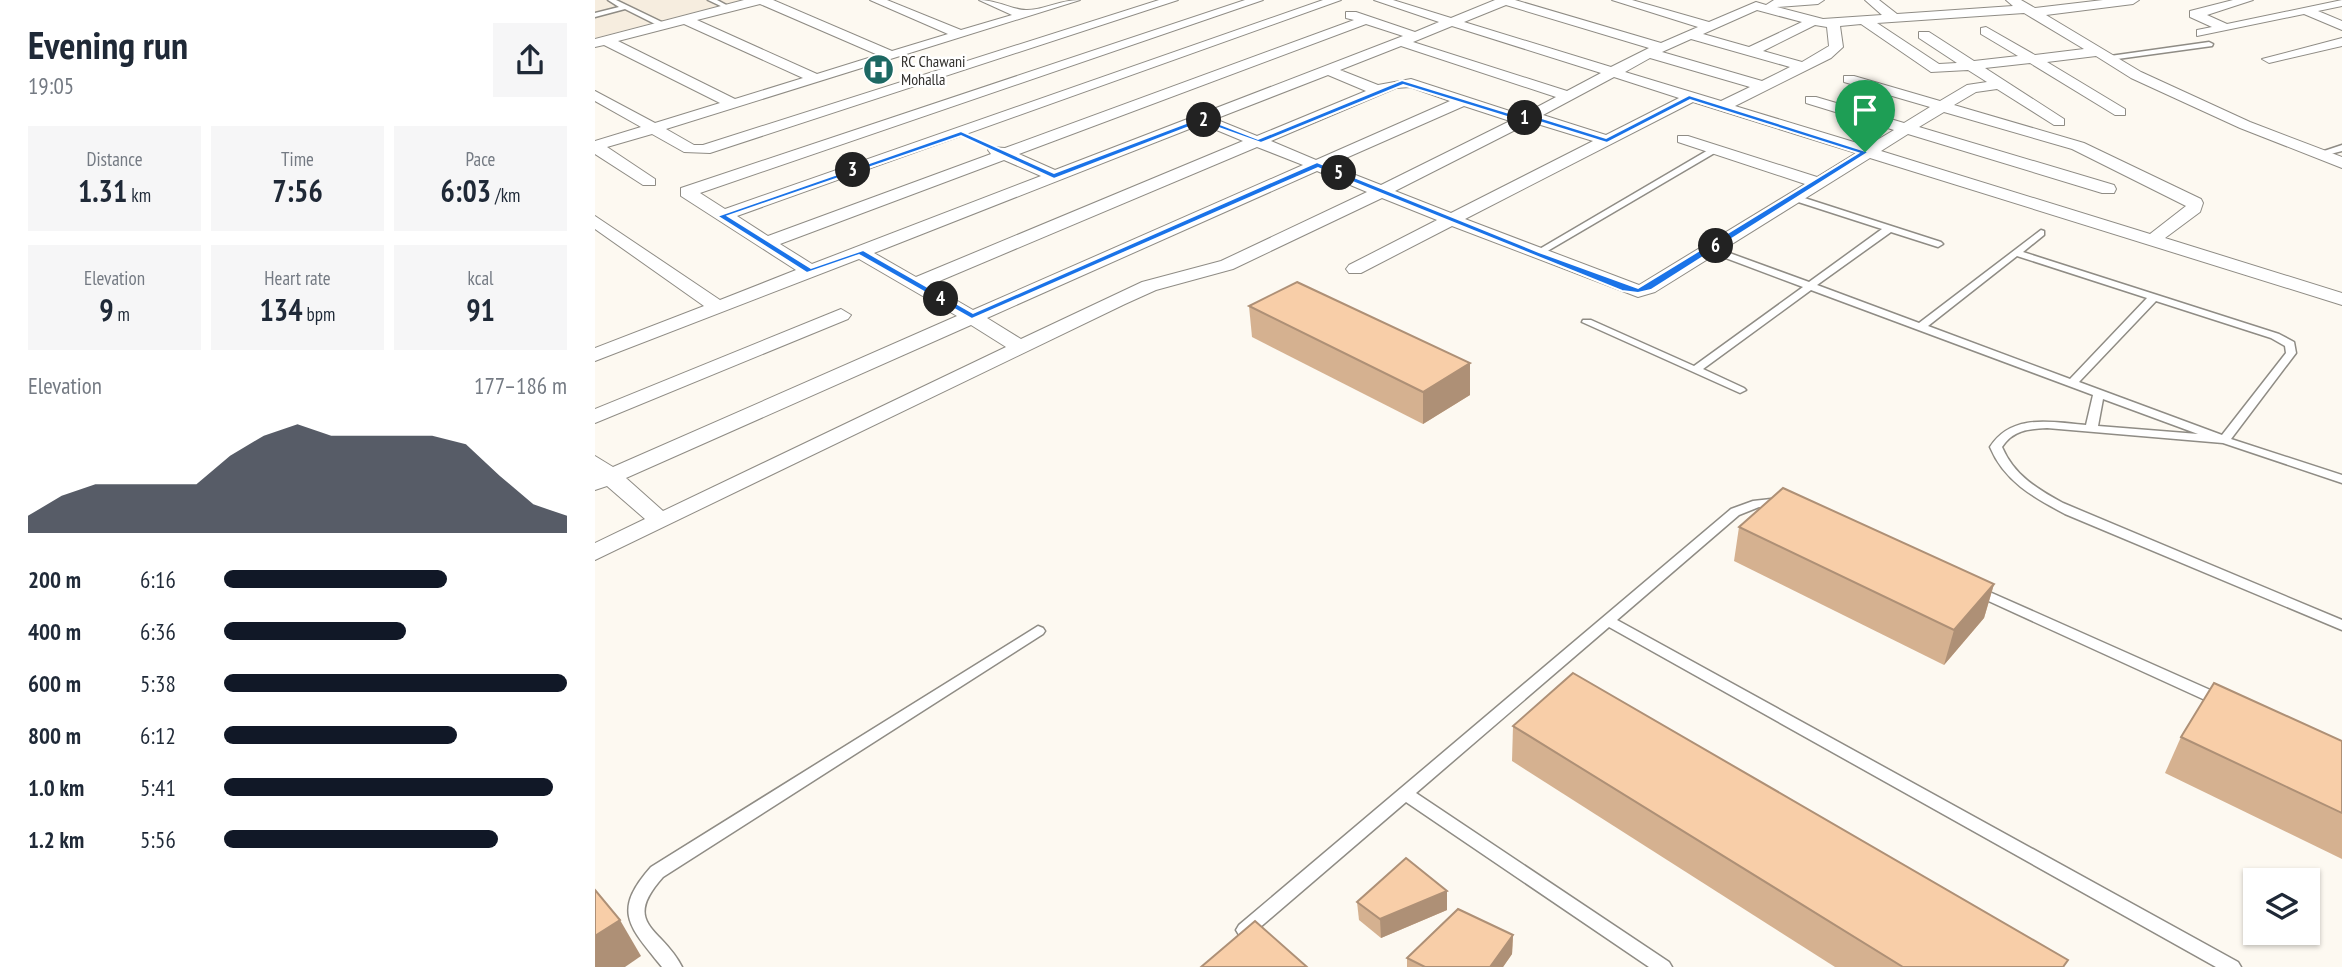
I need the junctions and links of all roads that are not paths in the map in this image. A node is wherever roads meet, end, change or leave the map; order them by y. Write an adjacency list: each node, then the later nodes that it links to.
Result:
1 (611, 0): 21 (lane)
2 (711, 0): 22 (lane)
3 (760, 0): 22 (street); 50 (street)
4 (876, 0): 39 (street)
5 (985, 0): 26 (street)
6 (1074, 0): 26 (street)
7 (1257, 0): 46 (street)
8 (1380, 0): 32 (street)
9 (1505, 0): 32 (street); 47 (street)
10 (1618, 0): 35 (street)
11 (1735, 0): 20 (street)
12 (1818, 0): 20 (street)
13 (1871, 0): 27 (street)
14 (2133, 0): 18 (street)
15 (2246, 0): 37 (street)
16 (1158, 1): 64 (street)
17 (2342, 2): 24 (street)
18 (2095, 3): 23 (street)
19 (1338, 6): 29 (street); 51 (street)
20 (1756, 6): 30 (street); 35 (street)
21 (626, 7): 25 (lane); 34 (lane)
22 (729, 8): 28 (street)
23 (2022, 8): 27 (street); 49 (street)
24 (2309, 12): 36 (street); 37 (street)
25 (595, 15)
26 (1025, 15): 39 (street)
27 (1894, 18): 31 (street)
28 (684, 19): 34 (street); 60 (street)
29 (1366, 20): 43 (street); 59 (street)
30 (1814, 21): 33 (street); 48 (street)
31 (1865, 21): 33 (street); 55 (street)
32 (1452, 22): 43 (street); 58 (street)
33 (1833, 23): 54 (street)
34 (664, 25): 44 (street)
35 (1710, 26): 40 (street)
36 (2342, 26)
37 (2226, 29): 42 (street)
38 (1986, 31): 53 (street)
39 (961, 35): 50 (street)
40 (1690, 35): 47 (street); 48 (street)
41 (1924, 35): 55 (street)
42 (2206, 38): 49 (lane)
43 (1408, 39): 57 (street); 68 (street)
44 (600, 41): 72 (street)
45 (2342, 42): 52 (street)
46 (1132, 43): 51 (street); 76 (street)
47 (1655, 50): 58 (street); 63 (street)
48 (1750, 52): 54 (street)
49 (2105, 55): 53 (street); 91 (street)
50 (892, 56): 56 (street)
51 (1173, 57): 59 (street); 82 (street)
52 (2269, 58)
53 (2034, 60): 55 (street); 75 (street)
54 (1802, 66): 63 (street)
55 (1973, 66): 62 (street)
56 (855, 67): 60 (street); 64 (street)
57 (1328, 70): 65 (street); 66 (street)
58 (1611, 72): 68 (street); 69 (street)
59 (1217, 74): 66 (street); 90 (street)
60 (817, 79): 72 (street)
61 (1849, 79): 73 (street)
62 (2000, 84): 73 (street); 79 (street)
63 (1760, 85): 74 (street)
64 (898, 88): 81 (street)
65 (1379, 91): 71 (street); 85 (street)
66 (1266, 94): 78 (street)
67 (595, 95): 81 (street)
68 (1565, 95): 77 (street)
69 (1689, 97): 74 (street); 84 (street)
70 (1811, 100): 80 (street)
71 (1463, 101): 77 (street); 93 (street)
72 (734, 104): 81 (street)
73 (1943, 106): 80 (street); 94 (street)
74 (1721, 107): 89 (street)
75 (2120, 111)
76 (920, 114): 82 (street); 101 (street)
77 (1526, 118): 84 (street); 99 (street)
78 (1202, 119): 85 (street); 95 (street)
79 (2059, 122)
80 (1905, 128): 89 (street); 98 (street)
81 (653, 129): 86 (street)
82 (961, 133): 90 (street); 101 (street)
83 (1683, 139): 88 (street)
84 (1607, 140): 103 (street)
85 (1258, 141): 93 (street); 116 (street)
86 (595, 147): 97 (street)
87 (2342, 148): 91 (lane)
88 (1715, 149): 96 (street); 113 (lane)
89 (1865, 152): 96 (street); 102 (street)
90 (1003, 154): 95 (street); 108 (street)
91 (2319, 154): 92 (street)
92 (2342, 163)
93 (1317, 165): 99 (street); 122 (street)
94 (2132, 171): 98 (street); 107 (street)
95 (1054, 176): 111 (street)
96 (1816, 182): 100 (street)
97 (649, 183)
98 (2108, 189): 102 (street)
99 (1381, 190): 103 (street); 126 (street)
100 (1792, 197): 105 (lane); 110 (street)
101 (721, 216): 108 (street)
102 (2073, 217): 107 (street)
103 (1452, 219): 113 (street); 114 (street)
104 (595, 221): 120 (street)
105 (1890, 228): 109 (lane); 117 (lane)
106 (2041, 233): 112 (lane)
107 (2151, 241): 119 (street)
108 (765, 243): 115 (street)
109 (1938, 244)
110 (1710, 249): 113 (street); 117 (lane)
111 (860, 252): 115 (street); 116 (street)
112 (2015, 253): 118 (lane); 124 (lane)
113 (1536, 254)
114 (1355, 269)
115 (810, 271): 120 (street)
116 (915, 284): 122 (street)
117 (1809, 286): 124 (lane); 128 (lane)
118 (2153, 298): 129 (lane); 134 (lane)
119 (2342, 299)
120 (718, 307): 127 (street)
121 (841, 315): 132 (street)
122 (972, 317): 126 (street); 135 (street)
123 (1587, 322): 128 (lane)
124 (1920, 327): 129 (lane)
125 (595, 335): 127 (street)
126 (1020, 346): 138 (street)
127 (604, 352)
128 (1695, 370): 130 (lane)
129 (2071, 384): 131 (lane)
130 (1740, 390)
131 (2099, 394): 133 (lane); 134 (lane)
132 (595, 416)
133 (2091, 429): 134 (lane); 142 (lane)
134 (2224, 440): 136 (lane)
135 (600, 474): 138 (street)
136 (2342, 479)
137 (1802, 512): 141 (lane)
138 (661, 521): 139 (street)
139 (595, 552)
140 (1965, 585): 144 (lane)
141 (1609, 622): 145 (lane); 149 (lane)
142 (2342, 625)
143 (1038, 631): 147 (lane)
144 (2242, 710)
145 (1403, 793): 146 (lane); 148 (lane)
146 (1234, 940)
147 (673, 967)
148 (1663, 967)
149 (2232, 967)

